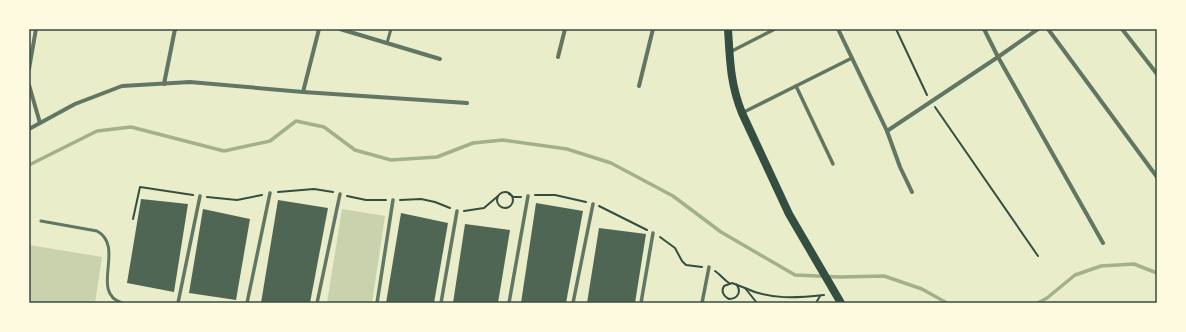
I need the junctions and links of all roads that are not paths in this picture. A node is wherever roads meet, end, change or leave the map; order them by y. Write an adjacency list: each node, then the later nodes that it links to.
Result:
1 (36, 29): 21 (street)
2 (175, 29): 23 (street)
3 (319, 29): 27 (street)
4 (340, 29): 15 (street)
5 (391, 29): 15 (lane)
6 (565, 29): 17 (street)
7 (653, 29): 25 (street)
8 (728, 29): 16 (main road)
9 (776, 29): 16 (street)
10 (838, 29): 19 (street)
11 (984, 29): 18 (street)
12 (1038, 29): 18 (street)
13 (1048, 29): 34 (street)
14 (1122, 29): 22 (street)
15 (387, 43): 20 (street)
16 (730, 52): 29 (main road)
17 (558, 57)
18 (998, 57): 32 (street); 45 (street)
19 (852, 58): 26 (street); 32 (street)
20 (440, 59)
21 (29, 69)
22 (1157, 74)
23 (164, 84): 27 (street); 30 (street)
24 (29, 85): 30 (street)
25 (639, 86)
26 (796, 86): 29 (street); 33 (street)
27 (303, 92): 28 (street)
28 (467, 103)
29 (742, 113): 57 (main road)
30 (40, 123): 31 (street)
31 (29, 129)
32 (887, 131): 35 (street)
33 (833, 164)
34 (1157, 177)
35 (912, 192)
36 (270, 193): 49 (street)
37 (340, 194): 50 (street)
38 (200, 196): 48 (street)
39 (528, 196): 53 (street)
40 (393, 200): 51 (street)
41 (593, 204): 54 (street)
42 (457, 211): 52 (street)
43 (40, 221): 47 (lane)
44 (653, 233): 55 (street)
45 (1103, 243)
46 (709, 267): 56 (street)
47 (122, 303)
48 (178, 303)
49 (247, 303)
50 (317, 303)
51 (377, 303)
52 (441, 303)
53 (509, 303)
54 (573, 303)
55 (641, 303)
56 (702, 303)
57 (841, 303)

